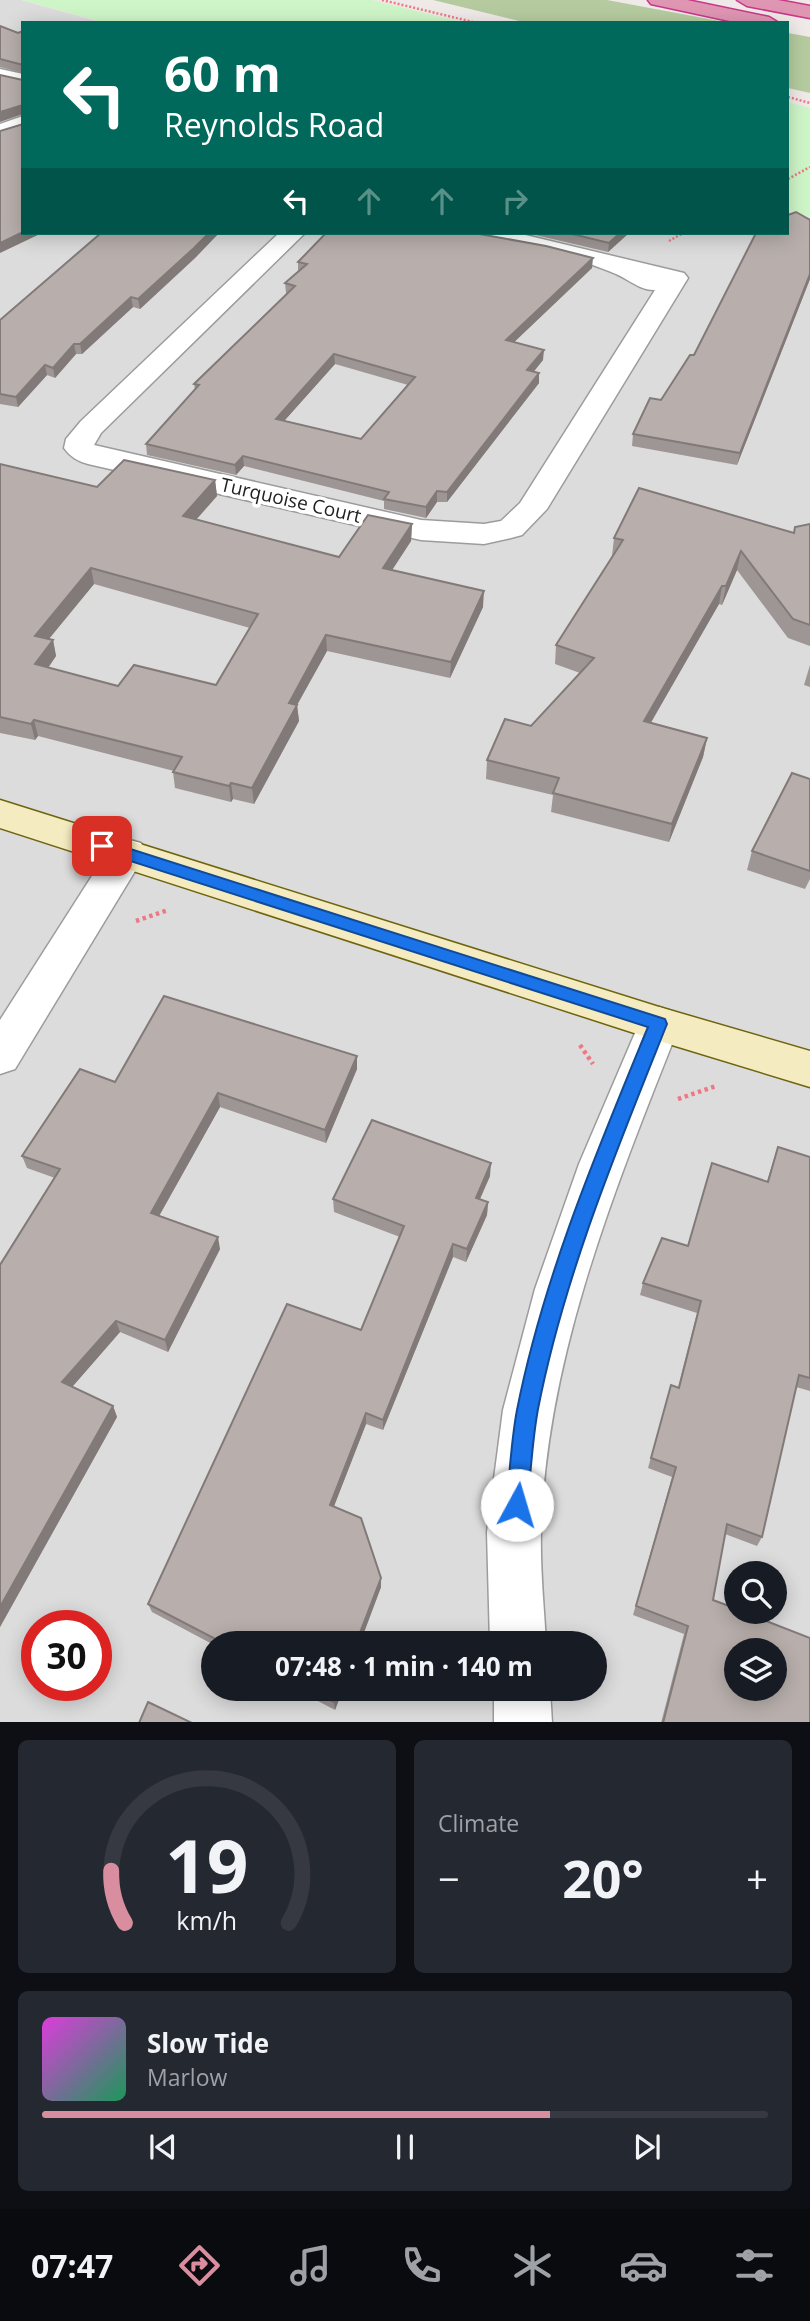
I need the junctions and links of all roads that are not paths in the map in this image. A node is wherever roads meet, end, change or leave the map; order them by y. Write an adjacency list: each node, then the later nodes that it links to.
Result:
1 (658, 0): 4 (highway)
2 (747, 0): 3 (highway)
3 (810, 12)
4 (759, 21)
5 (789, 27): 6 (highway)
6 (810, 31)
7 (0, 75): 8 (street)
8 (21, 80)
9 (21, 124): 10 (street)
10 (0, 132)
11 (291, 235): 14 (street, Turquoise Court)
12 (483, 235): 13 (street)
13 (632, 269): 14 (street); 14 (street, Turquoise Court)
14 (660, 303)
15 (0, 814): 16 (street)
16 (127, 853): 17 (street); 18 (street)
17 (659, 1024): 19 (street); 20 (street)
18 (0, 1056)
19 (810, 1069)
20 (518, 1631)
21 (522, 1701): 22 (street)
22 (523, 1722)

